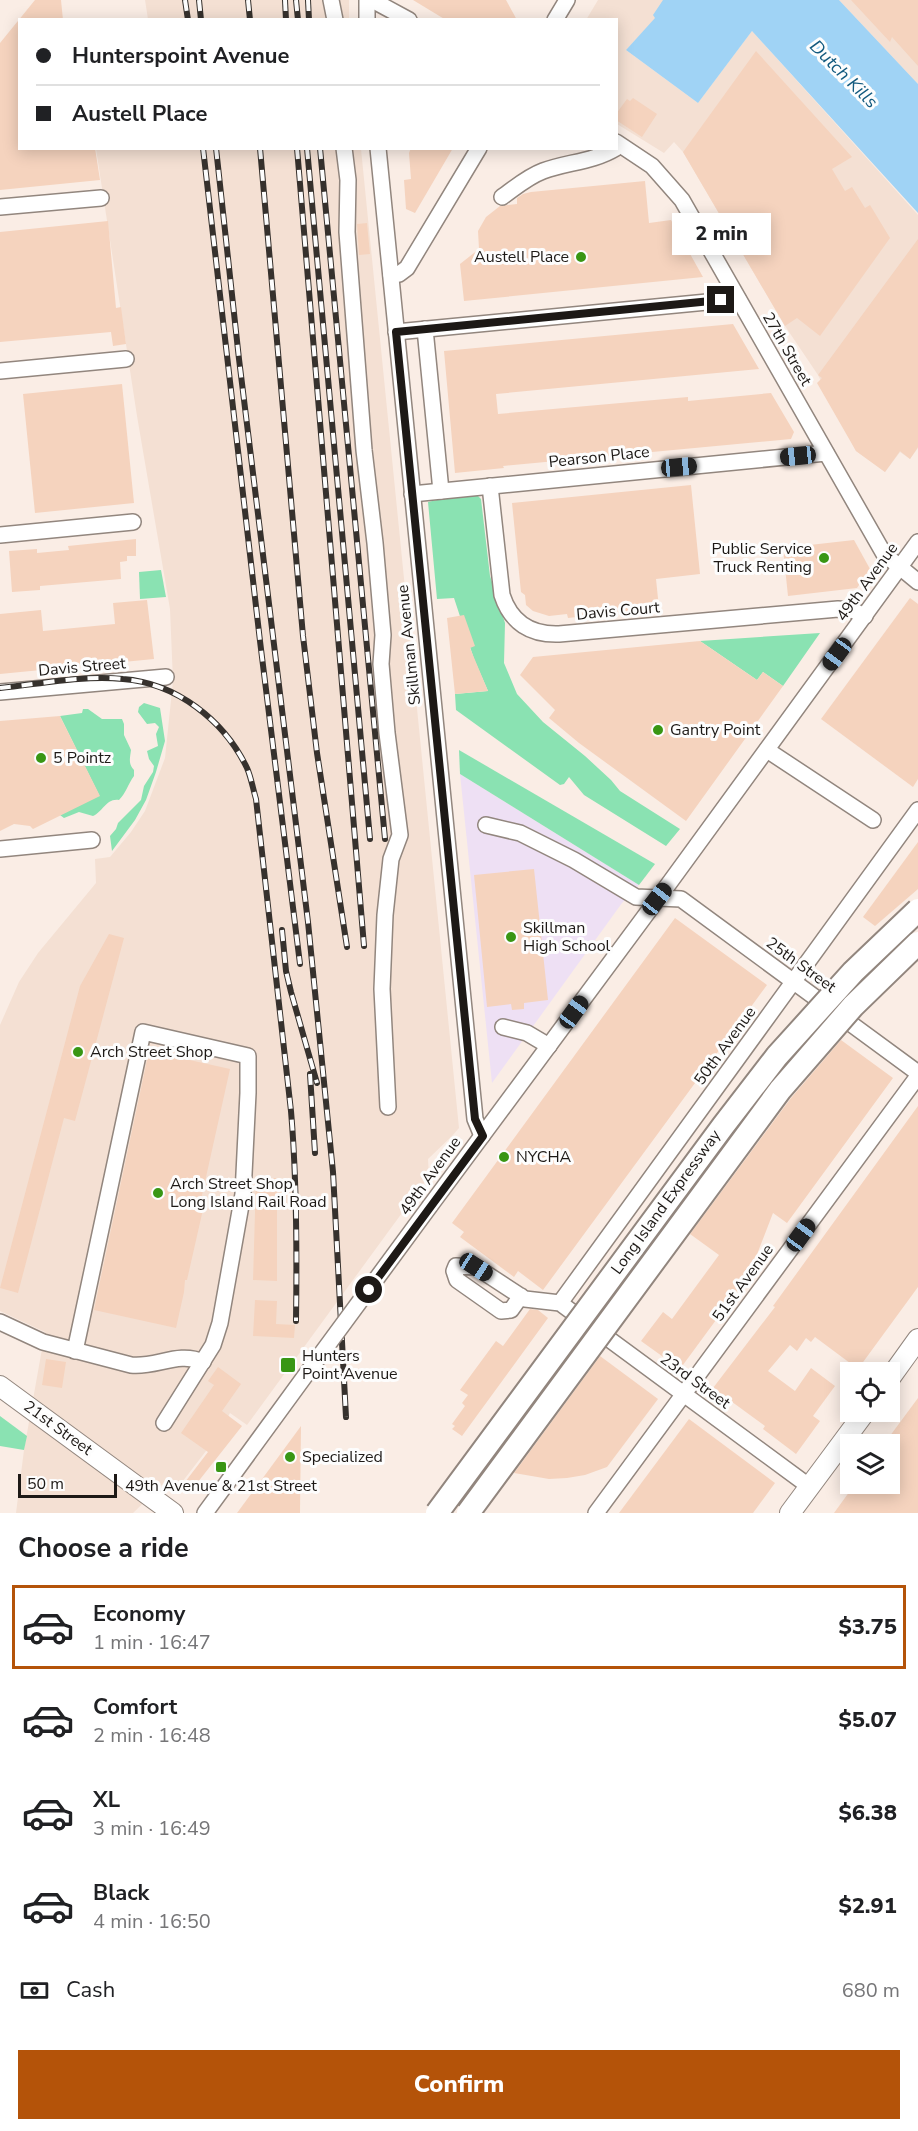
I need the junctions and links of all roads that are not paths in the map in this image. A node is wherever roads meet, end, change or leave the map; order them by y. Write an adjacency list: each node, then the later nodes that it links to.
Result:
1 (331, 0): 5 (street)
2 (367, 0): 6 (street)
3 (372, 0): 7 (street)
4 (567, 0): 8 (street)
5 (335, 18)
6 (367, 18)
7 (404, 18)
8 (556, 18)
9 (618, 146): 18 (street, 27th Street)
10 (344, 150): 48 (street)
11 (378, 150): 17 (street, Skillman Avenue)
12 (478, 150): 17 (street)
13 (612, 150): 14 (street)
14 (502, 197)
15 (101, 198): 16 (street)
16 (0, 207)
17 (390, 274): 20 (street, Skillman Avenue)
18 (738, 299): 19 (street); 23 (street, 27th Street)
19 (425, 329): 20 (street); 25 (street)
20 (396, 332): 26 (street, Skillman Avenue)
21 (126, 359): 22 (street)
22 (0, 371)
23 (826, 453): 24 (street, Pearson Place); 30 (street, 27th Street)
24 (490, 486): 25 (street, Pearson Place); 32 (street, Davis Court)
25 (441, 491): 26 (street, Pearson Place)
26 (412, 494): 49 (street, Skillman Avenue)
27 (133, 522): 28 (street)
28 (0, 535)
29 (918, 542): 30 (street, 49th Avenue)
30 (899, 568): 31 (street, 27th Street); 32 (street, 49th Avenue)
31 (918, 582)
32 (865, 616): 35 (street, 49th Avenue)
33 (166, 678): 34 (street, Davis Street)
34 (0, 692)
35 (767, 750): 37 (street); 41 (street, 49th Avenue)
36 (918, 810): 44 (street, 50th Avenue)
37 (873, 820)
38 (486, 825): 41 (street, 25th Street)
39 (92, 840): 40 (street)
40 (0, 849)
41 (657, 899): 44 (street, 25th Street); 46 (street, 49th Avenue)
42 (918, 910): 64 (highway, Long Island Expressway, bridge)
43 (918, 943): 65 (highway, Long Island Expressway, bridge)
44 (794, 982): 47 (street, 25th Street); 51 (street, 50th Avenue)
45 (503, 1028): 46 (street)
46 (549, 1046): 49 (street, 49th Avenue)
47 (918, 1074): 58 (street, 51st Avenue)
48 (388, 1107)
49 (483, 1136): 63 (street, 49th Avenue, bridge)
50 (521, 1296): 51 (street)
51 (560, 1303): 58 (street, 23rd Street)
52 (0, 1322): 54 (street)
53 (918, 1339): 56 (main road)
54 (75, 1351): 55 (street); 55 (street)
55 (203, 1362): 60 (street)
56 (900, 1364)
57 (0, 1386): 62 (main road, 21st Street)
58 (683, 1394): 61 (street, 23rd Street); 66 (street, 51st Avenue)
59 (858, 1422): 61 (main road)
60 (164, 1423)
61 (810, 1486): 67 (main road)
62 (166, 1508)
63 (205, 1513)
64 (437, 1513)
65 (468, 1513)
66 (597, 1513)
67 (790, 1513)

